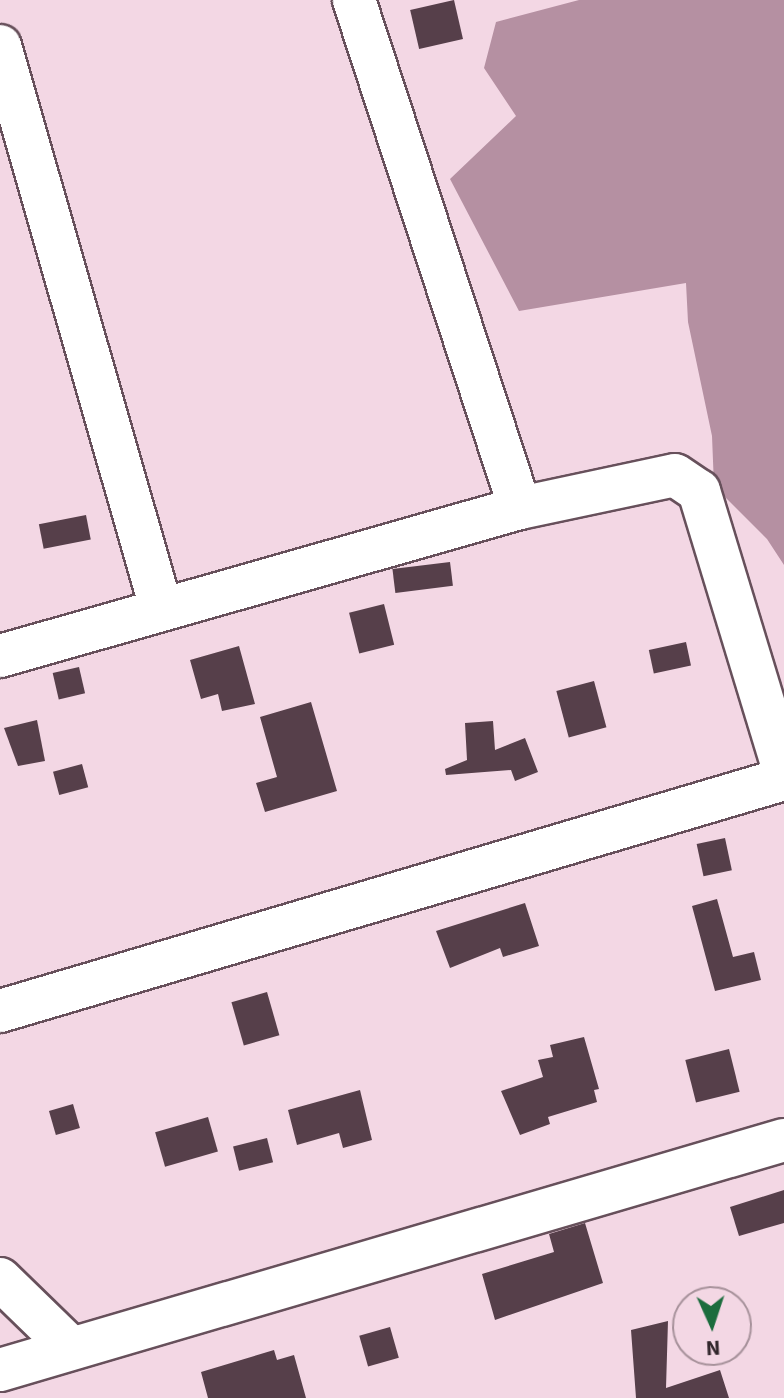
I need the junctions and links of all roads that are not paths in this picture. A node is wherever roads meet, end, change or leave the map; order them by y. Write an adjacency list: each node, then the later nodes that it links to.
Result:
1 (354, 0): 3 (street)
2 (0, 46): 4 (street)
3 (520, 508): 4 (street); 6 (street)
4 (161, 608): 5 (street)
5 (0, 656)
6 (784, 771)
7 (784, 779): 8 (street)
8 (0, 1011)
9 (784, 1140): 11 (street)
10 (0, 1279): 11 (street)
11 (71, 1348): 12 (street)
12 (0, 1371): 13 (street)
13 (7, 1398)

